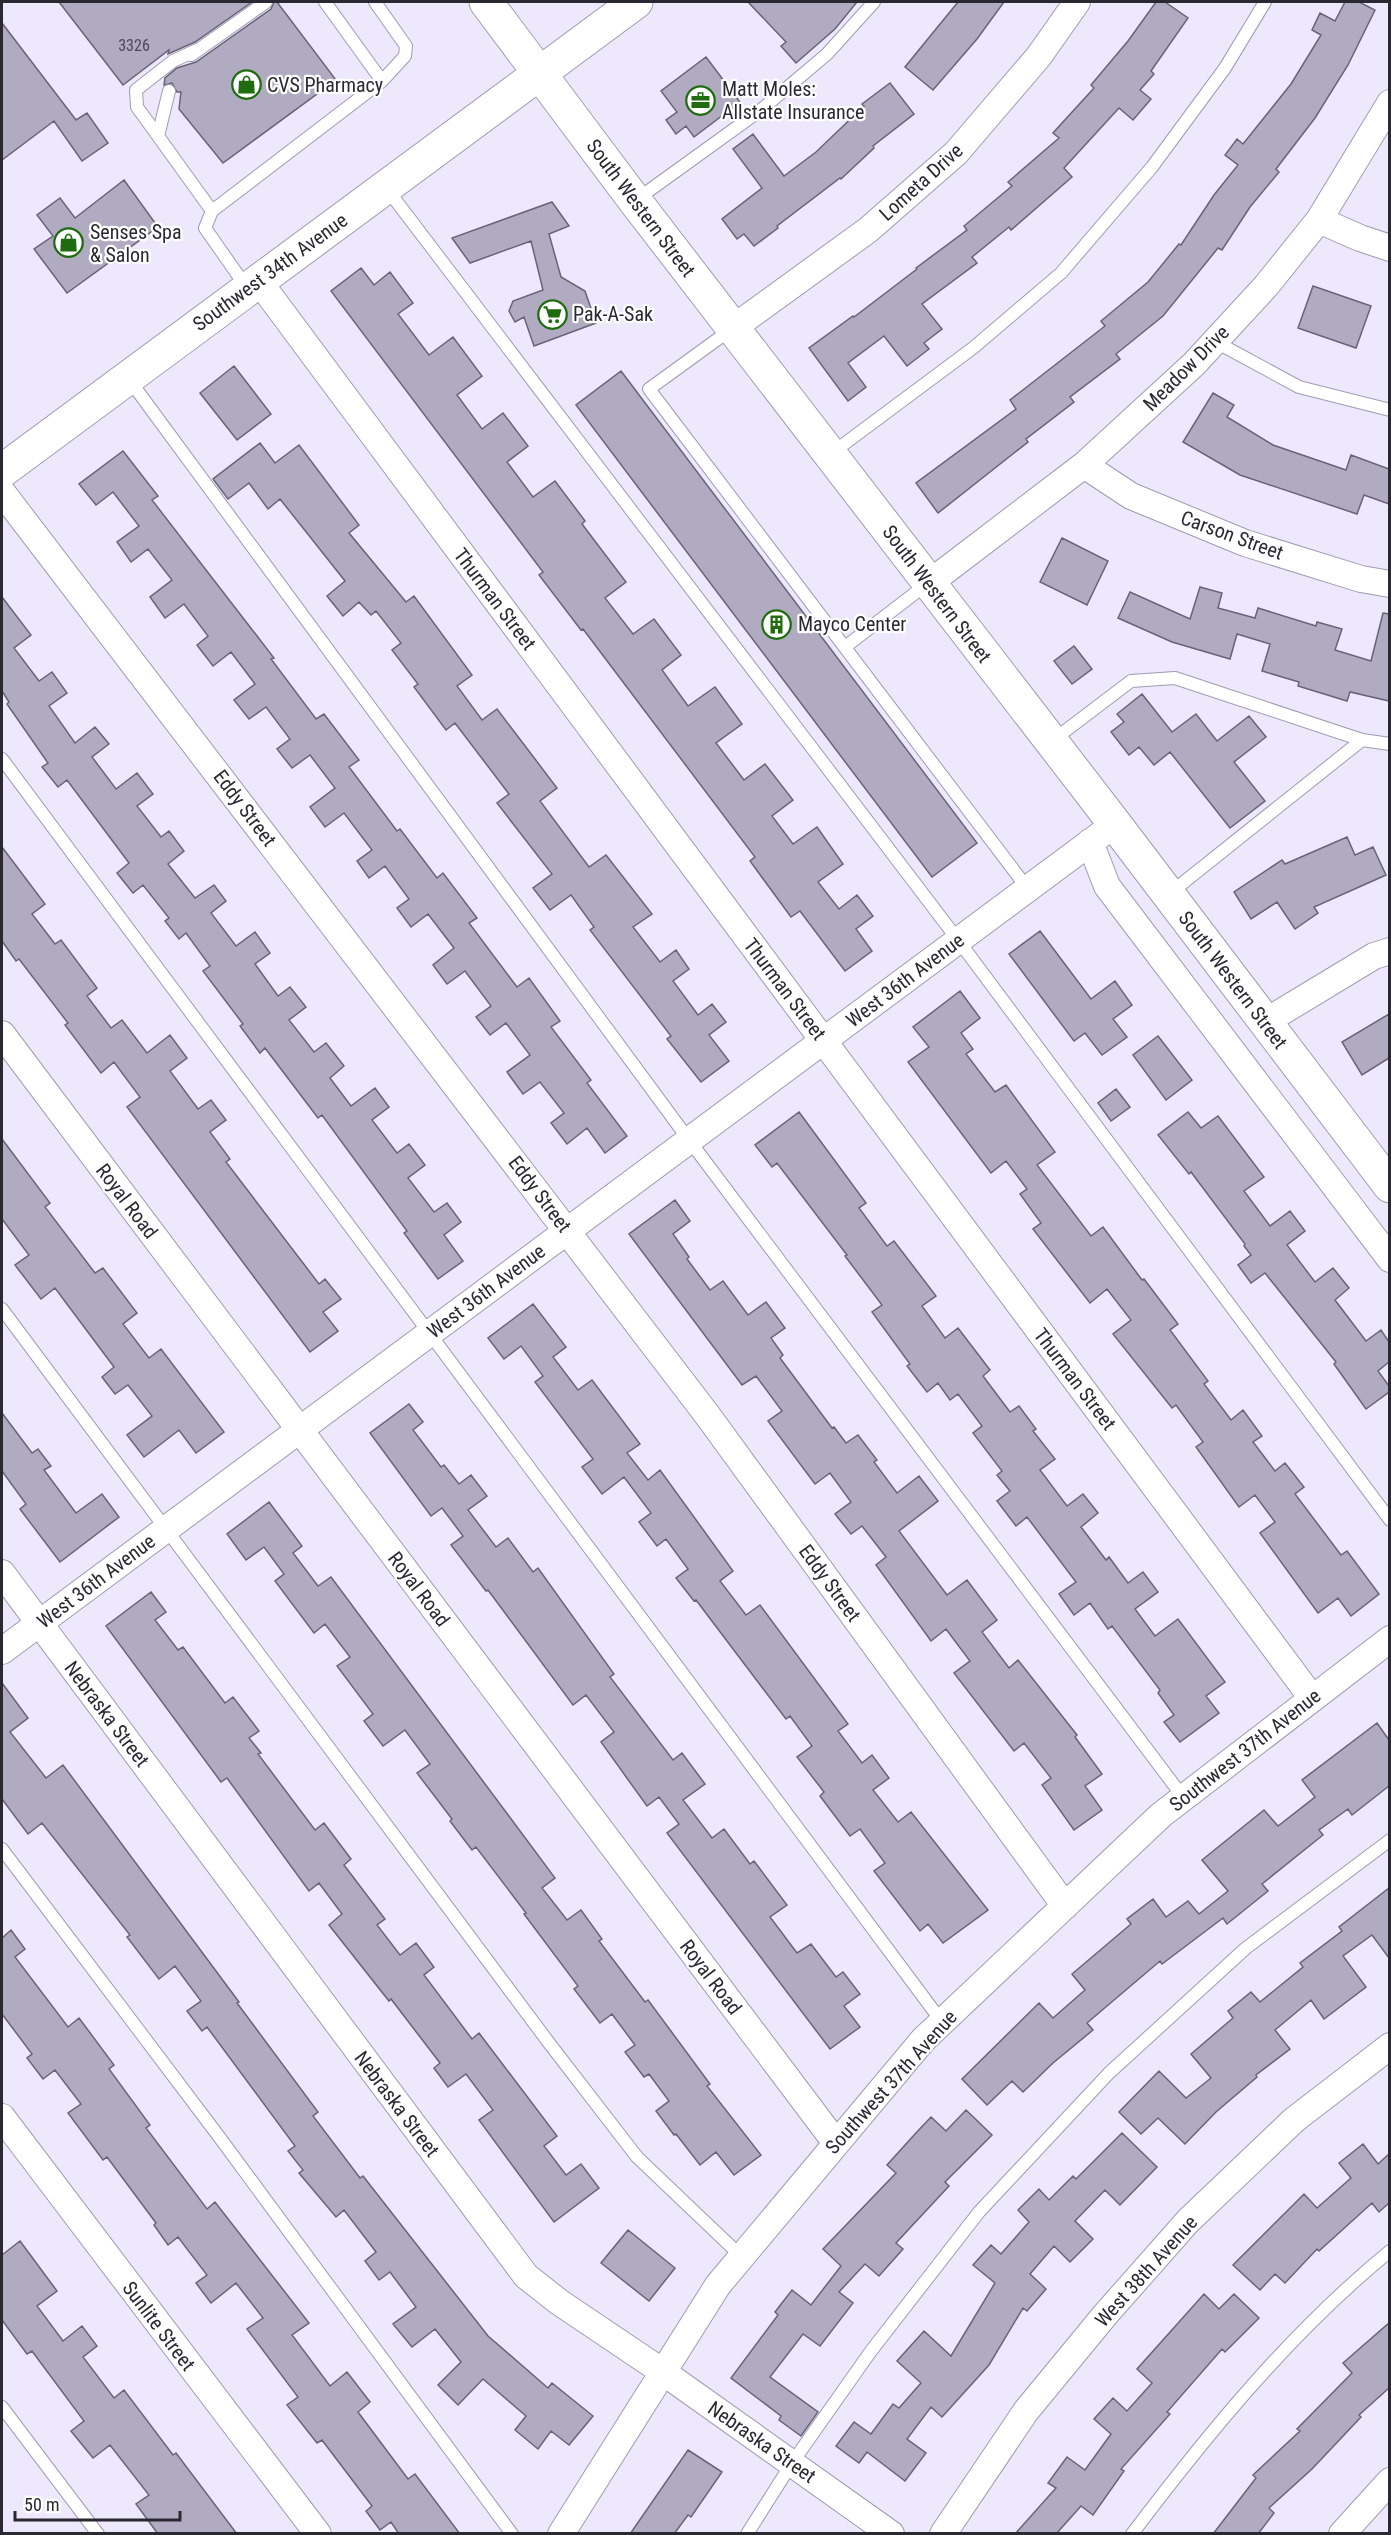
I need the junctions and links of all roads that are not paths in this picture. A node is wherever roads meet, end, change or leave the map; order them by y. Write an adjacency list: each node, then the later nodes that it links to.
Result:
1 (266, 2): 9 (lane)
2 (325, 2): 12 (lane)
3 (375, 2): 12 (lane)
4 (486, 2): 11 (main road, South Western Street)
5 (636, 2): 11 (main road, Southwest 34th Avenue)
6 (874, 2): 17 (lane)
7 (1077, 2): 22 (street, Lometa Drive)
8 (1265, 2): 26 (lane)
9 (197, 51): 10 (lane); 15 (lane)
10 (172, 72)
11 (539, 73): 16 (main road, Southwest 34th Avenue); 17 (main road, South Western Street)
12 (382, 81): 18 (lane)
13 (169, 91): 15 (lane)
14 (1389, 104): 19 (street, Meadow Drive)
15 (158, 136): 18 (lane)
16 (386, 186): 21 (main road, Southwest 34th Avenue); 40 (lane)
17 (635, 201): 22 (main road, South Western Street)
18 (212, 211): 21 (lane)
19 (1319, 220): 20 (street); 23 (street, Meadow Drive)
20 (1389, 248)
21 (252, 284): 24 (main road, Southwest 34th Avenue); 44 (street, Thurman Street)
22 (733, 328): 26 (main road, South Western Street); 32 (lane)
23 (1214, 341): 25 (lane); 27 (street, Meadow Drive)
24 (128, 377): 28 (main road, Southwest 34th Avenue); 45 (lane)
25 (1389, 410)
26 (830, 455): 30 (main road, South Western Street)
27 (1084, 465): 30 (street, Meadow Drive); 31 (street, Carson Street)
28 (2, 471)
29 (2, 492): 47 (street, Eddy Street)
30 (928, 584): 32 (lane); 34 (main road, South Western Street)
31 (1389, 584)
32 (845, 647): 38 (lane)
33 (1362, 740): 34 (lane); 35 (lane); 39 (lane)
34 (1050, 743): 37 (main road, South Western Street)
35 (1389, 744)
36 (2, 759): 50 (lane)
37 (1102, 833): 38 (street, West 36th Avenue); 39 (main road, South Western Street); 48 (street)
38 (1028, 889): 40 (street, West 36th Avenue)
39 (1168, 895): 42 (main road, South Western Street)
40 (958, 940): 44 (street, West 36th Avenue); 52 (lane)
41 (1389, 951): 42 (street)
42 (1264, 1022): 46 (main road, South Western Street)
43 (2, 1034): 51 (street, Royal Road)
44 (823, 1041): 45 (street, West 36th Avenue); 58 (street, Thurman Street)
45 (689, 1140): 47 (street, West 36th Avenue); 59 (lane)
46 (1389, 1186)
47 (568, 1230): 50 (street, West 36th Avenue); 62 (street, Eddy Street)
48 (1389, 1259)
49 (2, 1309): 53 (lane)
50 (428, 1334): 51 (street, West 36th Avenue); 63 (lane)
51 (299, 1430): 53 (street, West 36th Avenue); 66 (street, Royal Road)
52 (1389, 1520)
53 (166, 1529): 55 (street, West 36th Avenue); 68 (lane)
54 (2, 1574): 55 (street, Nebraska Street)
55 (39, 1623): 57 (street, West 36th Avenue); 69 (street, Nebraska Street)
56 (1389, 1639): 58 (street, Southwest 37th Avenue)
57 (2, 1651)
58 (1312, 1698): 59 (street, Southwest 37th Avenue)
59 (1183, 1797): 62 (street, Southwest 37th Avenue)
60 (1389, 1840): 71 (lane)
61 (2, 1849): 75 (lane)
62 (1065, 1906): 63 (street, Southwest 37th Avenue)
63 (942, 2022): 66 (street, Southwest 37th Avenue)
64 (1389, 2046): 79 (street, West 38th Avenue)
65 (2, 2117): 74 (street, Sunlite Street)
66 (837, 2143): 68 (street, Southwest 37th Avenue)
67 (1389, 2251): 80 (lane)
68 (742, 2257): 69 (street, Southwest 37th Avenue)
69 (663, 2372): 71 (street, Nebraska Street); 76 (street, Southwest 37th Avenue)
70 (2, 2407): 73 (lane)
71 (792, 2463): 77 (lane); 78 (street, Nebraska Street)
72 (1389, 2481): 81 (street)
73 (98, 2534)
74 (318, 2534)
75 (512, 2534)
76 (561, 2534)
77 (747, 2534)
78 (891, 2534)
79 (943, 2534)
80 (1132, 2534)
81 (1342, 2534)

